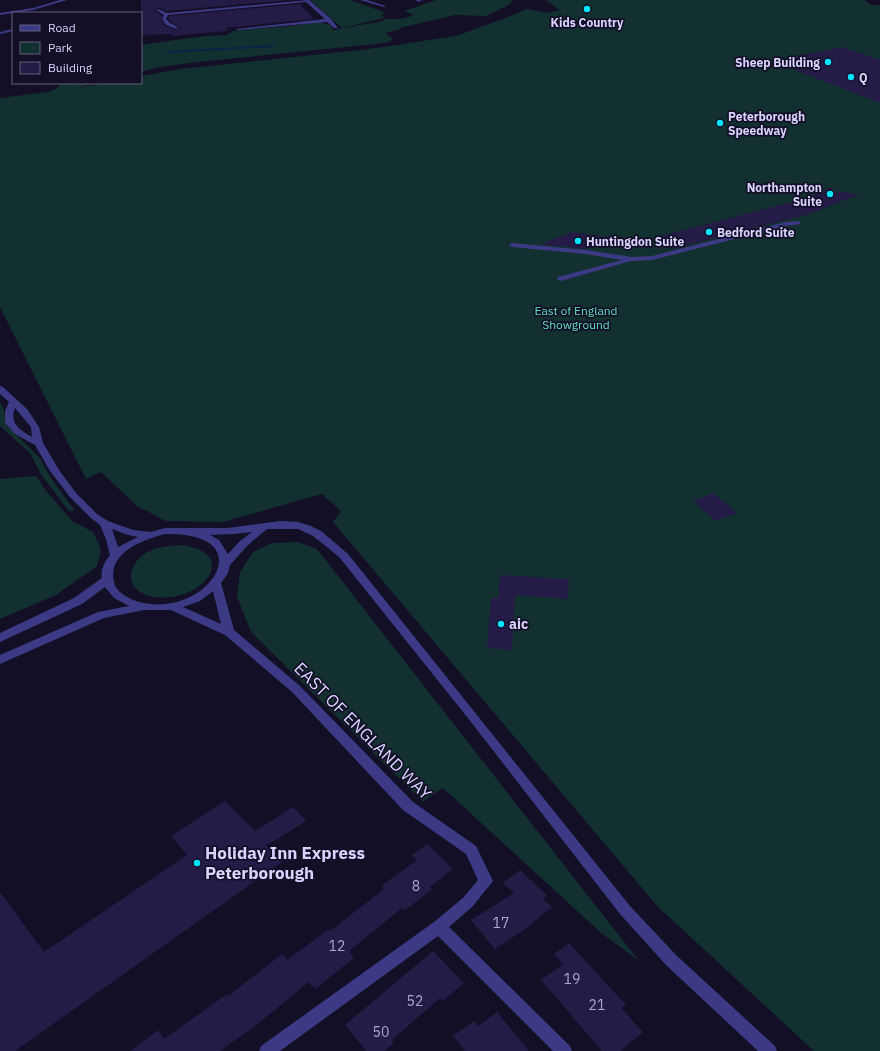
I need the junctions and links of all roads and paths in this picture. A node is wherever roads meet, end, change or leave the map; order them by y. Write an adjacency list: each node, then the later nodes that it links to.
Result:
1 (52, 0): 5 (street)
2 (65, 0): 5 (street)
3 (362, 0): 6 (street)
4 (306, 1): 10 (street); 12 (street)
5 (58, 2): 8 (street)
6 (384, 6)
7 (158, 10): 10 (street)
8 (23, 12)
9 (0, 14): 11 (street)
10 (166, 14): 14 (street)
11 (12, 15)
12 (329, 20): 13 (street); 15 (street)
13 (336, 27)
14 (176, 28)
15 (238, 29)
16 (12, 30): 17 (street)
17 (0, 33)
18 (798, 223): 20 (street)
19 (512, 245): 20 (street)
20 (632, 259): 21 (street)
21 (561, 279)
22 (0, 389): 23 (street)
23 (13, 402): 24 (street); 24 (street)
24 (38, 444): 25 (street)
25 (104, 523): 28 (street); 29 (street)
26 (263, 528): 27 (street); 30 (street); 41 (street)
27 (190, 532): 28 (street); 30 (street)
28 (150, 534): 29 (street)
29 (114, 556): 31 (street)
30 (225, 564): 32 (street)
31 (107, 580): 33 (street); 36 (street)
32 (216, 583): 34 (street); 35 (street)
33 (143, 606): 34 (street); 37 (street)
34 (172, 606): 35 (street, EAST OF ENGLAND WAY)
35 (230, 632): 38 (street, EAST OF ENGLAND WAY)
36 (0, 638)
37 (0, 660)
38 (439, 927): 39 (street, EAST OF ENGLAND WAY); 40 (street)
39 (267, 1051)
40 (564, 1051)
41 (769, 1051)

